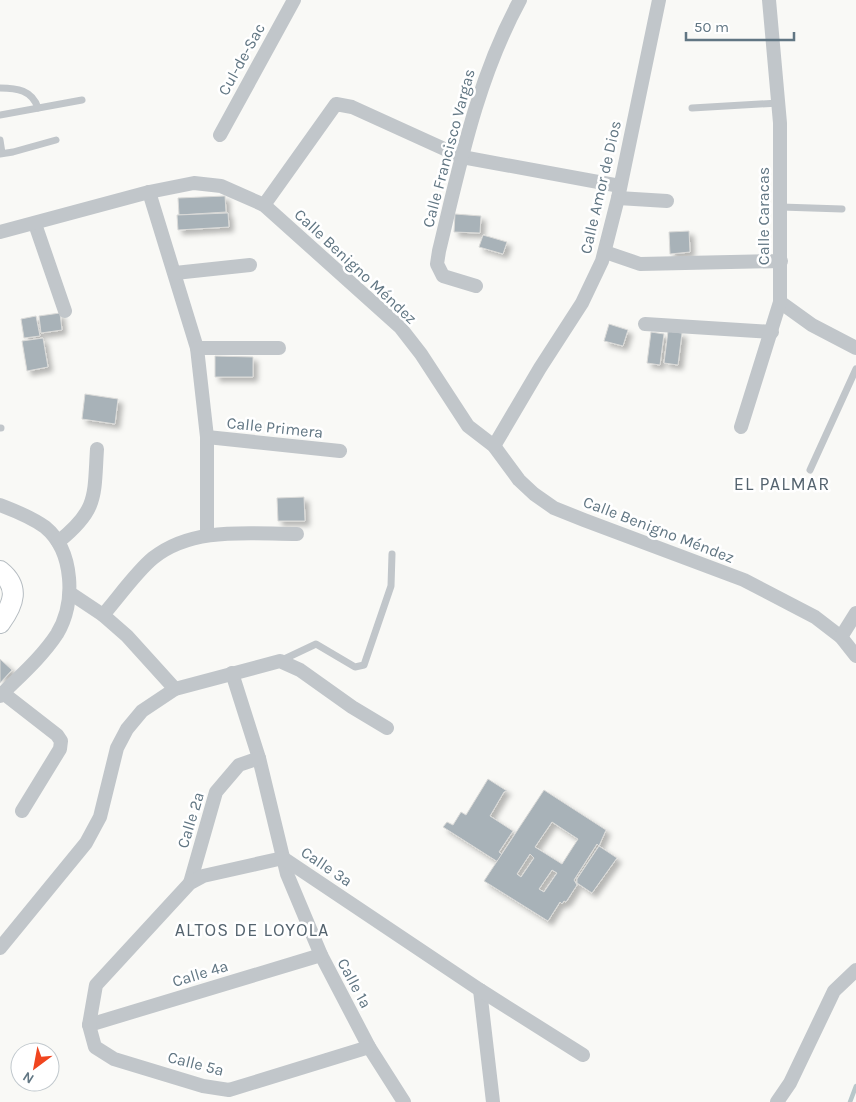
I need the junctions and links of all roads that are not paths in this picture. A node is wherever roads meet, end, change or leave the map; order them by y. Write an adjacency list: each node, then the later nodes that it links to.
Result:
1 (294, 0): 11 (street, Cul-de-Sac)
2 (520, 0): 15 (street, Calle Francisco Vargas)
3 (659, 0): 17 (street, Calle Amor de Dios)
4 (769, 0): 7 (street, Calle Caracas)
5 (0, 88): 8 (lane)
6 (82, 100): 8 (lane)
7 (779, 103): 9 (lane); 20 (street, Calle Caracas)
8 (38, 108): 10 (lane)
9 (692, 108)
10 (0, 115)
11 (220, 135)
12 (0, 140): 14 (lane)
13 (56, 140): 14 (lane)
14 (1, 153)
15 (462, 157): 17 (street); 19 (street); 28 (street, Calle Francisco Vargas)
16 (149, 192): 19 (street, Calle Benigno Méndez); 22 (street, Calle Benigno Méndez); 27 (street)
17 (619, 192): 18 (street); 24 (street, Calle Amor de Dios)
18 (667, 201)
19 (264, 205): 39 (street, Calle Benigno Méndez)
20 (781, 207): 21 (lane); 25 (street, Calle Caracas)
21 (842, 209)
22 (34, 224): 23 (street, Calle Benigno Méndez); 30 (street)
23 (0, 232)
24 (605, 252): 25 (street); 39 (street, Calle Amor de Dios)
25 (782, 261): 29 (street, Calle Caracas)
26 (250, 265): 27 (street)
27 (175, 273): 33 (street)
28 (476, 286)
29 (780, 302): 32 (street, Calle Caracas); 35 (street)
30 (65, 311)
31 (645, 324): 32 (street)
32 (772, 332): 37 (street, Calle Caracas)
33 (197, 348): 34 (street); 38 (street)
34 (279, 348)
35 (856, 348)
36 (856, 369): 42 (lane)
37 (741, 427)
38 (206, 437): 41 (street, Calle Primera); 45 (street)
39 (494, 446): 53 (street, Calle Benigno Méndez)
40 (97, 449): 46 (street)
41 (340, 451)
42 (810, 470)
43 (0, 505): 46 (street)
44 (297, 534): 45 (street)
45 (207, 535): 51 (street)
46 (58, 542): 49 (street)
47 (392, 554): 55 (lane)
48 (0, 571): 52 (street)
49 (70, 593): 51 (street); 58 (street)
50 (856, 614): 53 (street)
51 (103, 615): 57 (street)
52 (0, 624)
53 (841, 637): 54 (street, Calle Benigno Méndez)
54 (856, 656)
55 (280, 661): 56 (street); 59 (street)
56 (232, 673): 57 (street); 60 (street, Calle 1a)
57 (175, 689): 64 (street)
58 (2, 695): 61 (street)
59 (387, 728)
60 (259, 758): 62 (street, Calle 1a); 63 (street, Calle 2a)
61 (22, 810)
62 (283, 858): 63 (street, Calle 3a); 65 (street, Calle 1a); 67 (street, Calle 3a)
63 (190, 883): 68 (street, Calle 3a)
64 (0, 948)
65 (321, 956): 68 (street, Calle 4a); 69 (street, Calle 1a)
66 (856, 970): 73 (street)
67 (480, 990): 70 (street, Calle 3a); 72 (street)
68 (89, 1025): 69 (street, Calle 5a)
69 (370, 1048): 71 (street, Calle 1a)
70 (583, 1055)
71 (404, 1102)
72 (493, 1102)
73 (777, 1102)

